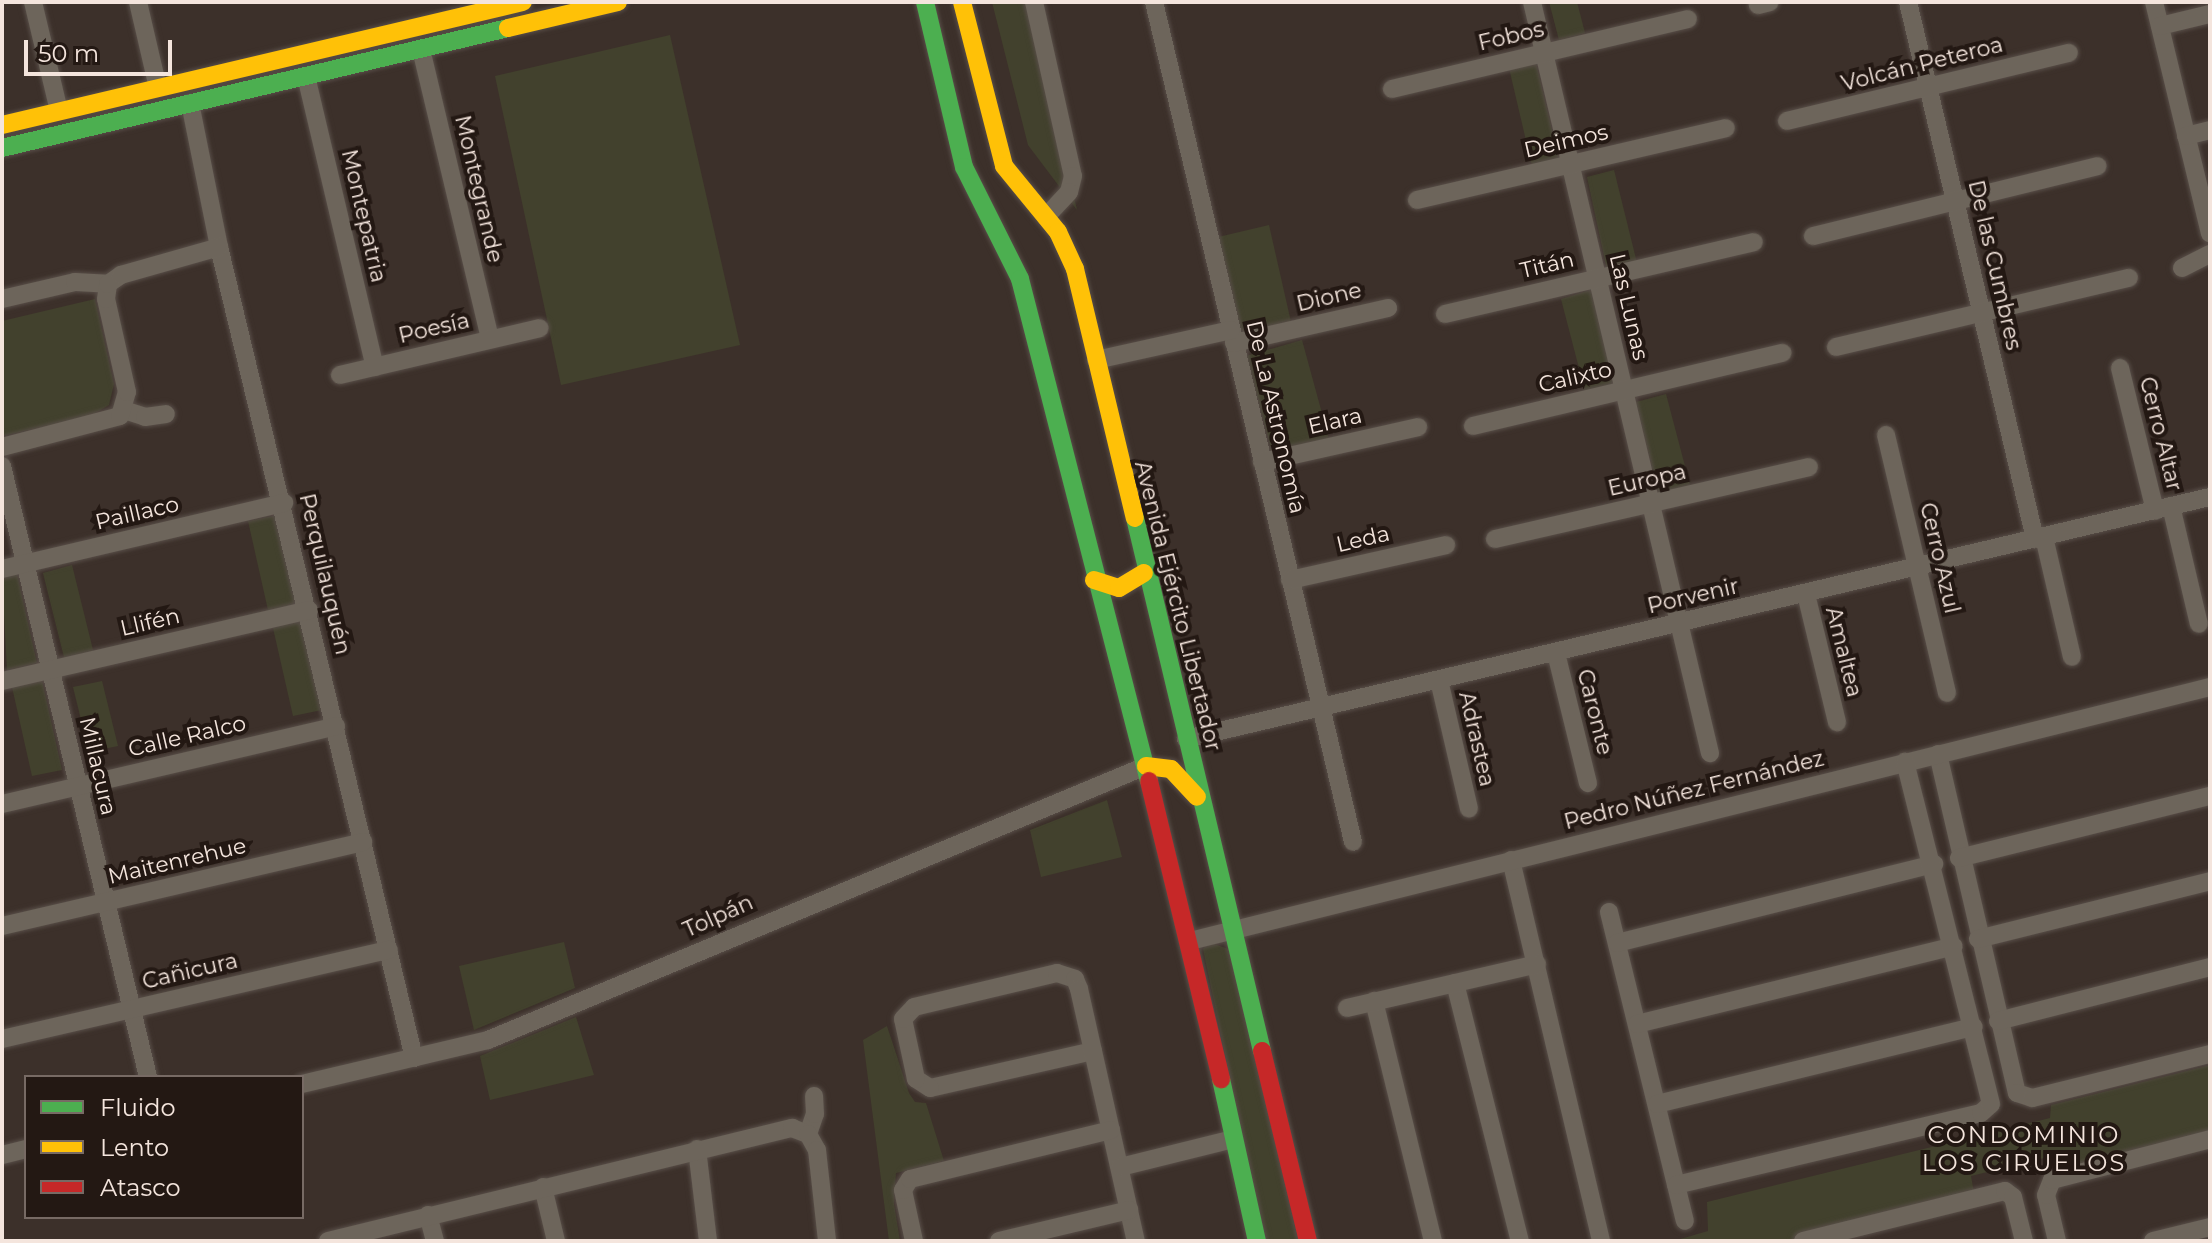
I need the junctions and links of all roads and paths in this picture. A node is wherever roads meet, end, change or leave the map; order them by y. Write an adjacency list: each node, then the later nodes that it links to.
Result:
1 (33, 2): 23 (street)
2 (138, 2): 20 (street)
3 (523, 2): 20 (main road)
4 (618, 2): 15 (main road)
5 (925, 2): 78 (main road)
6 (962, 2): 34 (main road, Avenida Ejército Libertador)
7 (1034, 2): 34 (street)
8 (1154, 2): 49 (street, De La Astronomía)
9 (1532, 2): 16 (street, Las Lunas)
10 (1908, 2): 19 (street, De las Cumbres)
11 (2154, 2): 14 (street)
12 (2210, 14): 14 (street)
13 (1688, 19): 16 (street, Fobos)
14 (2160, 26): 28 (street)
15 (421, 49): 18 (main road); 50 (street, Montegrande)
16 (1544, 53): 21 (street, Fobos); 30 (street, Las Lunas)
17 (2069, 53): 19 (street, Volcán Peteroa)
18 (306, 76): 22 (main road); 54 (street, Montepatria)
19 (1928, 87): 24 (street, Volcán Peteroa); 33 (street, De las Cumbres)
20 (158, 88): 23 (main road)
21 (1392, 89)
22 (190, 103): 29 (main road); 38 (street, Perquilauquén)
23 (59, 111): 25 (main road)
24 (1787, 121)
25 (2, 125)
26 (1726, 128): 30 (street, Deimos)
27 (2210, 130): 28 (street)
28 (2186, 136): 35 (street)
29 (2, 148)
30 (1570, 164): 32 (street, Deimos); 41 (street, Las Lunas)
31 (2098, 166): 33 (street)
32 (1417, 200)
33 (1955, 201): 36 (street); 46 (street, De las Cumbres)
34 (1046, 217): 53 (main road, Avenida Ejército Libertador)
35 (2210, 233)
36 (1813, 236)
37 (1754, 242): 41 (street, Titán)
38 (219, 247): 43 (street); 68 (street, Perquilauquén)
39 (2210, 254): 40 (street)
40 (2182, 268)
41 (1597, 278): 47 (street, Titán); 57 (street, Las Lunas)
42 (2129, 278): 46 (street)
43 (108, 284): 44 (street); 58 (street)
44 (2, 299)
45 (1388, 308): 49 (street, Dione)
46 (1982, 313): 51 (street); 71 (street, De las Cumbres)
47 (1445, 314)
48 (540, 328): 50 (street, Poesía)
49 (1233, 337): 53 (street, Dione); 64 (street, De La Astronomía)
50 (490, 339): 54 (street, Poesía)
51 (1836, 347)
52 (1782, 353): 57 (street, Calixto)
53 (1096, 360): 77 (main road, Avenida Ejército Libertador)
54 (375, 367): 56 (street, Poesía)
55 (2120, 368): 70 (street, Cerro Altar)
56 (340, 375)
57 (1624, 390): 60 (street, Calixto); 69 (street, Las Lunas)
58 (124, 410): 59 (street); 63 (street)
59 (166, 414)
60 (1473, 426)
61 (1418, 427): 64 (street, Elara)
62 (1886, 435): 75 (street, Cerro Azul)
63 (2, 447)
64 (1262, 462): 79 (street, De La Astronomía)
65 (2, 466): 74 (street, Millacura)
66 (1809, 467): 69 (street, Europa)
67 (2210, 497): 70 (street, Porvenir)
68 (284, 503): 74 (street, Paillaco); 81 (street, Perquilauquén)
69 (1651, 504): 72 (street, Europa); 82 (street, Las Lunas)
70 (2163, 508): 71 (street, Porvenir); 83 (street, Cerro Altar)
71 (2040, 538): 75 (street, Porvenir); 85 (street, De las Cumbres)
72 (1495, 539)
73 (1446, 545): 79 (street, Leda)
74 (25, 564): 76 (street, Paillaco); 86 (street, Millacura)
75 (1917, 567): 80 (street, Porvenir); 90 (street, Cerro Azul)
76 (2, 569)
77 (1144, 573): 78 (main road); 94 (main road, Avenida Ejército Libertador)
78 (1094, 580): 98 (main road)
79 (1290, 580): 91 (street, De La Astronomía)
80 (1806, 594): 82 (street, Porvenir); 92 (street, Amaltea)
81 (309, 610): 86 (street, Llifén); 93 (street, Perquilauquén)
82 (1679, 623): 84 (street, Porvenir); 95 (street, Las Lunas)
83 (2199, 624)
84 (1556, 653): 87 (street, Porvenir); 99 (street, Caronte)
85 (2072, 657)
86 (51, 670): 88 (street, Llifén); 100 (street, Millacura)
87 (1439, 680): 91 (street, Porvenir); 104 (street, Adrastea)
88 (2, 681)
89 (2210, 687): 96 (street, Pedro Núñez Fernández)
90 (1947, 693)
91 (1321, 708): 94 (street, Porvenir); 106 (street, De La Astronomía)
92 (1837, 722)
93 (336, 726): 100 (street, Calle Ralco); 105 (street, Perquilauquén)
94 (1186, 739): 102 (main road, Avenida Ejército Libertador)
95 (1710, 753)
96 (1938, 754): 97 (street, Pedro Núñez Fernández); 107 (street)
97 (1905, 762): 108 (street, Pedro Núñez Fernández); 109 (street)
98 (1146, 766): 102 (main road); 116 (main road); 132 (street, Tolpán)
99 (1588, 783)
100 (78, 786): 103 (street, Calle Ralco); 111 (street, Millacura)
101 (2210, 796): 107 (street)
102 (1201, 803): 114 (main road, Avenida Ejército Libertador)
103 (2, 804)
104 (1469, 809)
105 (363, 842): 111 (street, Maitenrehue); 119 (street, Perquilauquén)
106 (1353, 842)
107 (1959, 858): 115 (street)
108 (1511, 860): 114 (street, Pedro Núñez Fernández); 120 (street)
109 (1934, 864): 117 (street); 118 (street)
110 (2210, 881): 115 (street)
111 (106, 902): 113 (street, Maitenrehue); 125 (street, Millacura)
112 (1609, 912): 117 (street)
113 (2, 926)
114 (1233, 929): 116 (street, Pedro Núñez Fernández); 160 (main road, Avenida Ejército Libertador)
115 (1978, 939): 126 (street)
116 (1190, 941): 139 (main road)
117 (1617, 943): 127 (street)
118 (1954, 946): 127 (street); 128 (street)
119 (389, 950): 125 (street, Cañicura); 132 (street, Perquilauquén)
120 (1537, 964): 122 (street); 163 (street)
121 (2210, 967): 126 (street)
122 (1455, 983): 123 (street); 162 (street)
123 (1374, 1001): 124 (street); 161 (street)
124 (1347, 1008)
125 (132, 1009): 129 (street, Cañicura); 133 (street, Millacura)
126 (1998, 1021): 131 (street)
127 (1637, 1024): 136 (street)
128 (1974, 1027): 136 (street); 145 (street)
129 (2, 1039)
130 (1093, 1051): 130 (street); 137 (street)
131 (2210, 1054)
132 (414, 1058): 134 (street, Tolpán)
133 (148, 1075)
134 (304, 1084)
135 (814, 1096): 138 (street)
136 (1657, 1104): 145 (street)
137 (1111, 1130): 144 (street); 156 (street)
138 (808, 1134): 141 (street); 155 (street)
139 (1233, 1139): 144 (street); 159 (main road)
140 (2210, 1139): 166 (street)
141 (697, 1149): 146 (street); 154 (street)
142 (24, 1150): 143 (street)
143 (2, 1155)
144 (1120, 1167): 147 (street)
145 (1676, 1185): 149 (street)
146 (543, 1187): 148 (street); 153 (street)
147 (1129, 1210): 157 (street); 158 (street)
148 (428, 1215): 151 (street); 152 (street)
149 (1685, 1221)
150 (2210, 1227): 167 (street)
151 (328, 1241)
152 (435, 1241)
153 (556, 1241)
154 (708, 1241)
155 (827, 1241)
156 (914, 1241)
157 (999, 1241)
158 (1136, 1241)
159 (1257, 1241)
160 (1308, 1241)
161 (1433, 1241)
162 (1520, 1241)
163 (1601, 1241)
164 (1803, 1241): 165 (street)
165 (2024, 1241)
166 (2057, 1241)
167 (2153, 1241)

